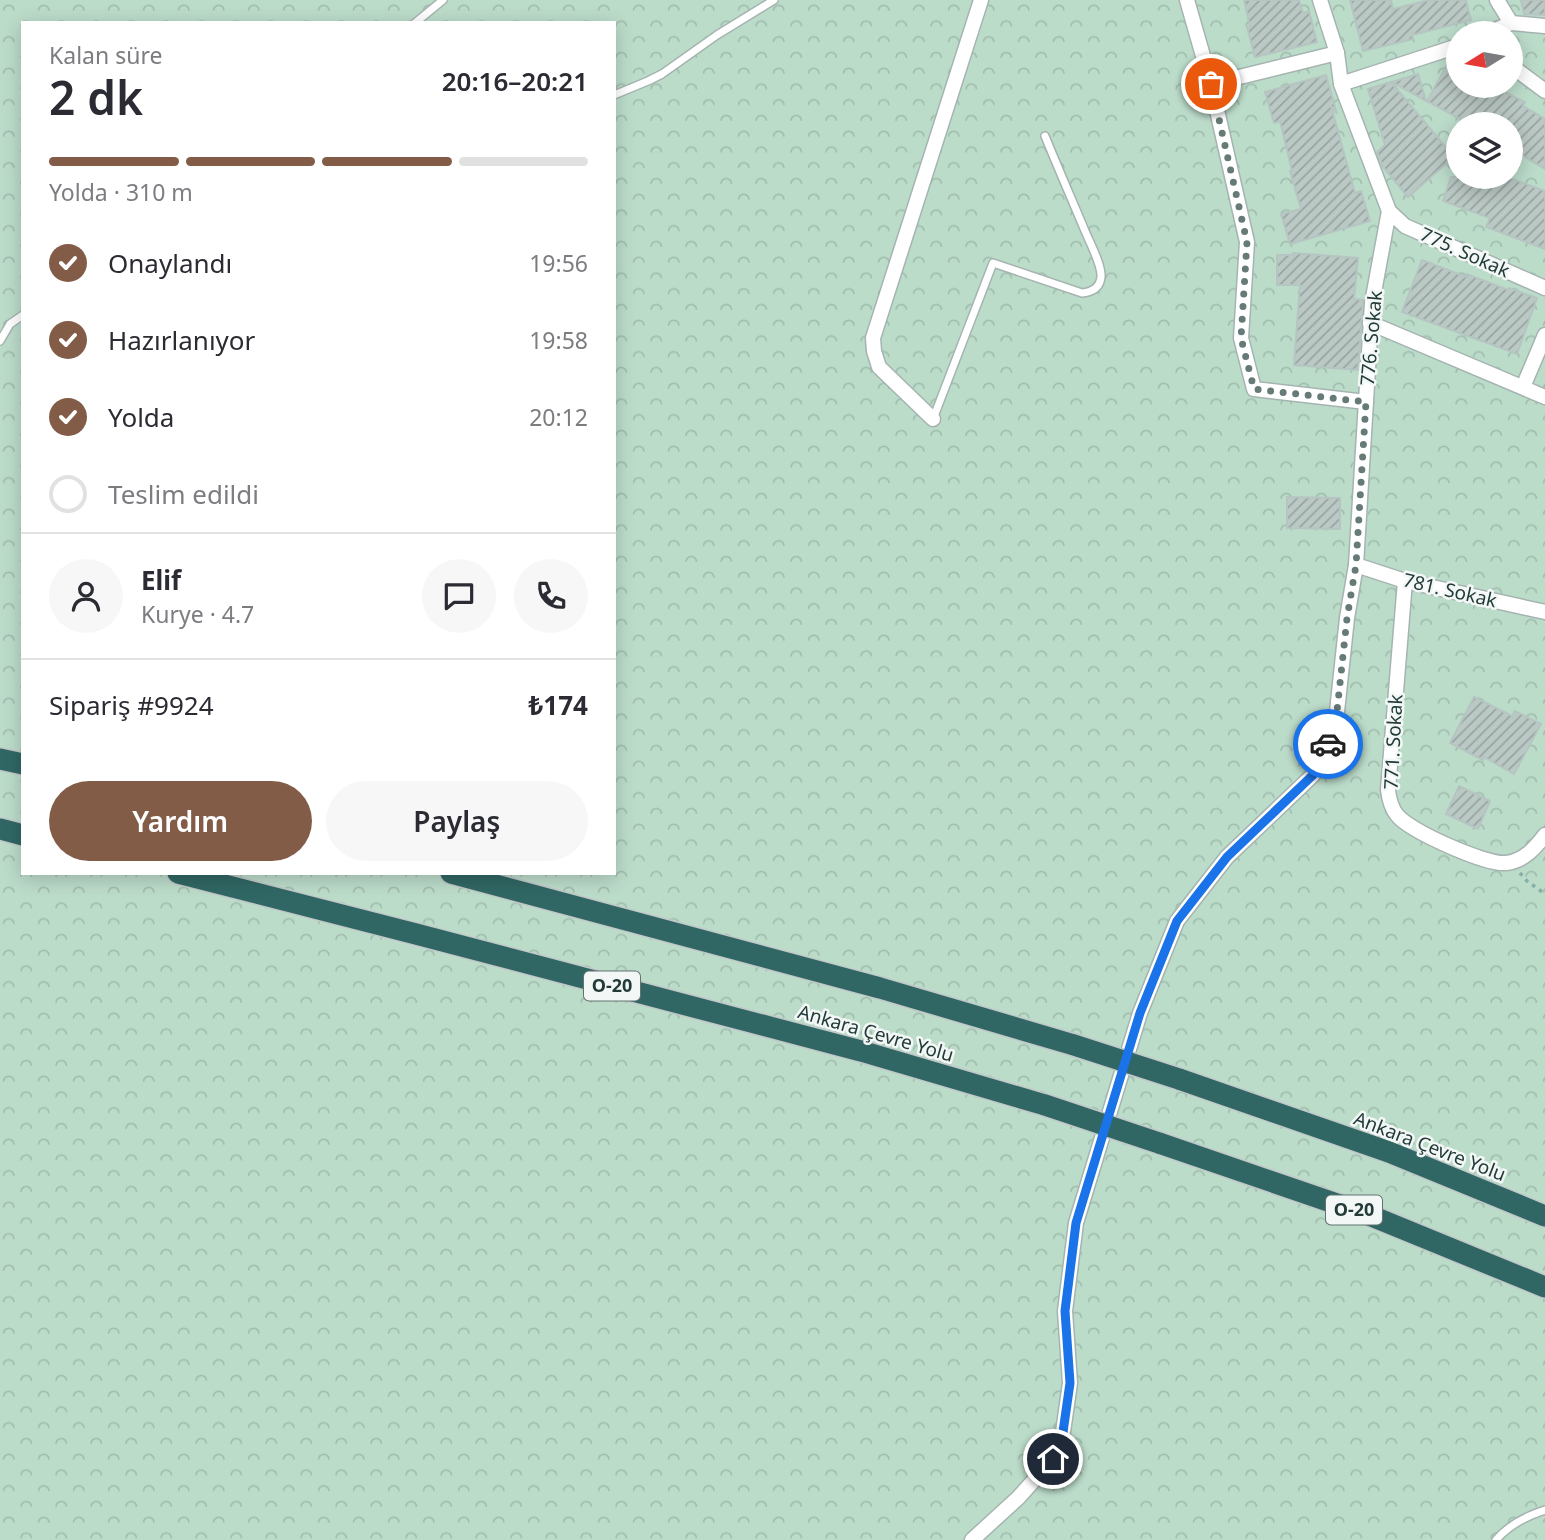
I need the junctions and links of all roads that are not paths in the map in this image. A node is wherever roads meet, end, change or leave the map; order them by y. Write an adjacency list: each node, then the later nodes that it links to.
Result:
1 (443, 0): 7 (lane)
2 (774, 0): 17 (lane)
3 (981, 0): 28 (street)
4 (1187, 0): 15 (street)
5 (1320, 0): 12 (street)
6 (1497, 0): 8 (street)
7 (417, 21)
8 (1510, 21)
9 (1523, 24): 10 (street)
10 (1545, 26)
11 (1446, 50): 14 (street)
12 (1337, 53): 14 (street); 15 (street)
13 (1523, 75): 16 (street)
14 (1341, 83): 19 (street)
15 (1211, 84): 27 (street)
16 (1545, 91)
17 (616, 94)
18 (1045, 136): 28 (lane)
19 (1389, 211): 20 (street, 775. Sokak); 22 (street, 776. Sokak)
20 (1545, 287)
21 (21, 316): 24 (lane)
22 (1370, 323): 25 (street); 27 (street, 776. Sokak)
23 (1545, 335): 25 (street)
24 (0, 341)
25 (1523, 387): 26 (street)
26 (1545, 397)
27 (1366, 402): 29 (street, 776. Sokak)
28 (933, 419)
29 (1356, 565): 30 (street, 781. Sokak); 42 (street, 776. Sokak)
30 (1405, 582): 31 (street, 781. Sokak); 36 (street, 771. Sokak)
31 (1545, 612)
32 (0, 759): 33 (highway)
33 (21, 764)
34 (0, 829): 35 (highway)
35 (21, 834)
36 (1545, 835)
37 (186, 875): 40 (highway, Ankara Çevre Yolu / O-20, bridge)
38 (457, 875): 39 (highway, Ankara Çevre Yolu, bridge)
39 (1545, 1216)
40 (1545, 1287)
41 (1545, 1510): 43 (lane)
42 (972, 1540)
43 (1496, 1540)

